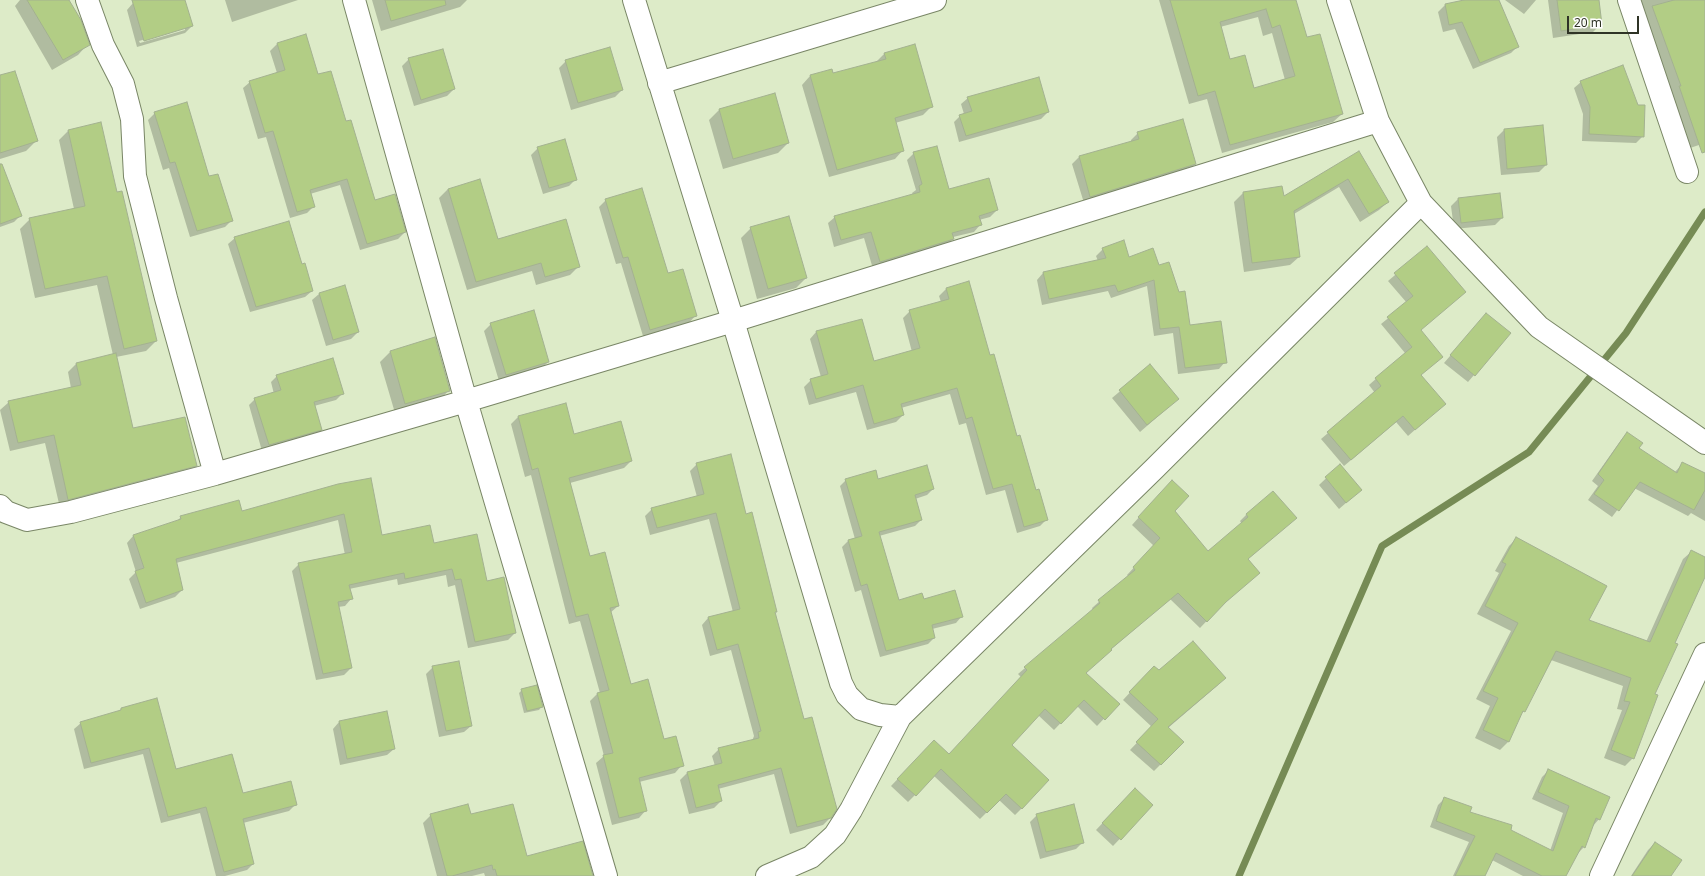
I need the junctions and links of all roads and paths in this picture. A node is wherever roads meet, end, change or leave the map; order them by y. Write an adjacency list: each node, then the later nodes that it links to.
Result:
1 (86, 0): 14 (street)
2 (354, 0): 12 (street)
3 (634, 0): 7 (street)
4 (1338, 0): 8 (street)
5 (1629, 0): 9 (street)
6 (925, 2): 7 (street)
7 (659, 83): 11 (street)
8 (1378, 121): 10 (street); 11 (street)
9 (1687, 172)
10 (1421, 203): 13 (street); 17 (street)
11 (733, 321): 12 (street); 17 (street)
12 (466, 401): 14 (street); 18 (street)
13 (1705, 443)
14 (215, 474): 15 (street)
15 (0, 506)
16 (1705, 654): 20 (street)
17 (900, 717): 19 (street)
18 (606, 876)
19 (767, 876)
20 (1601, 876)

